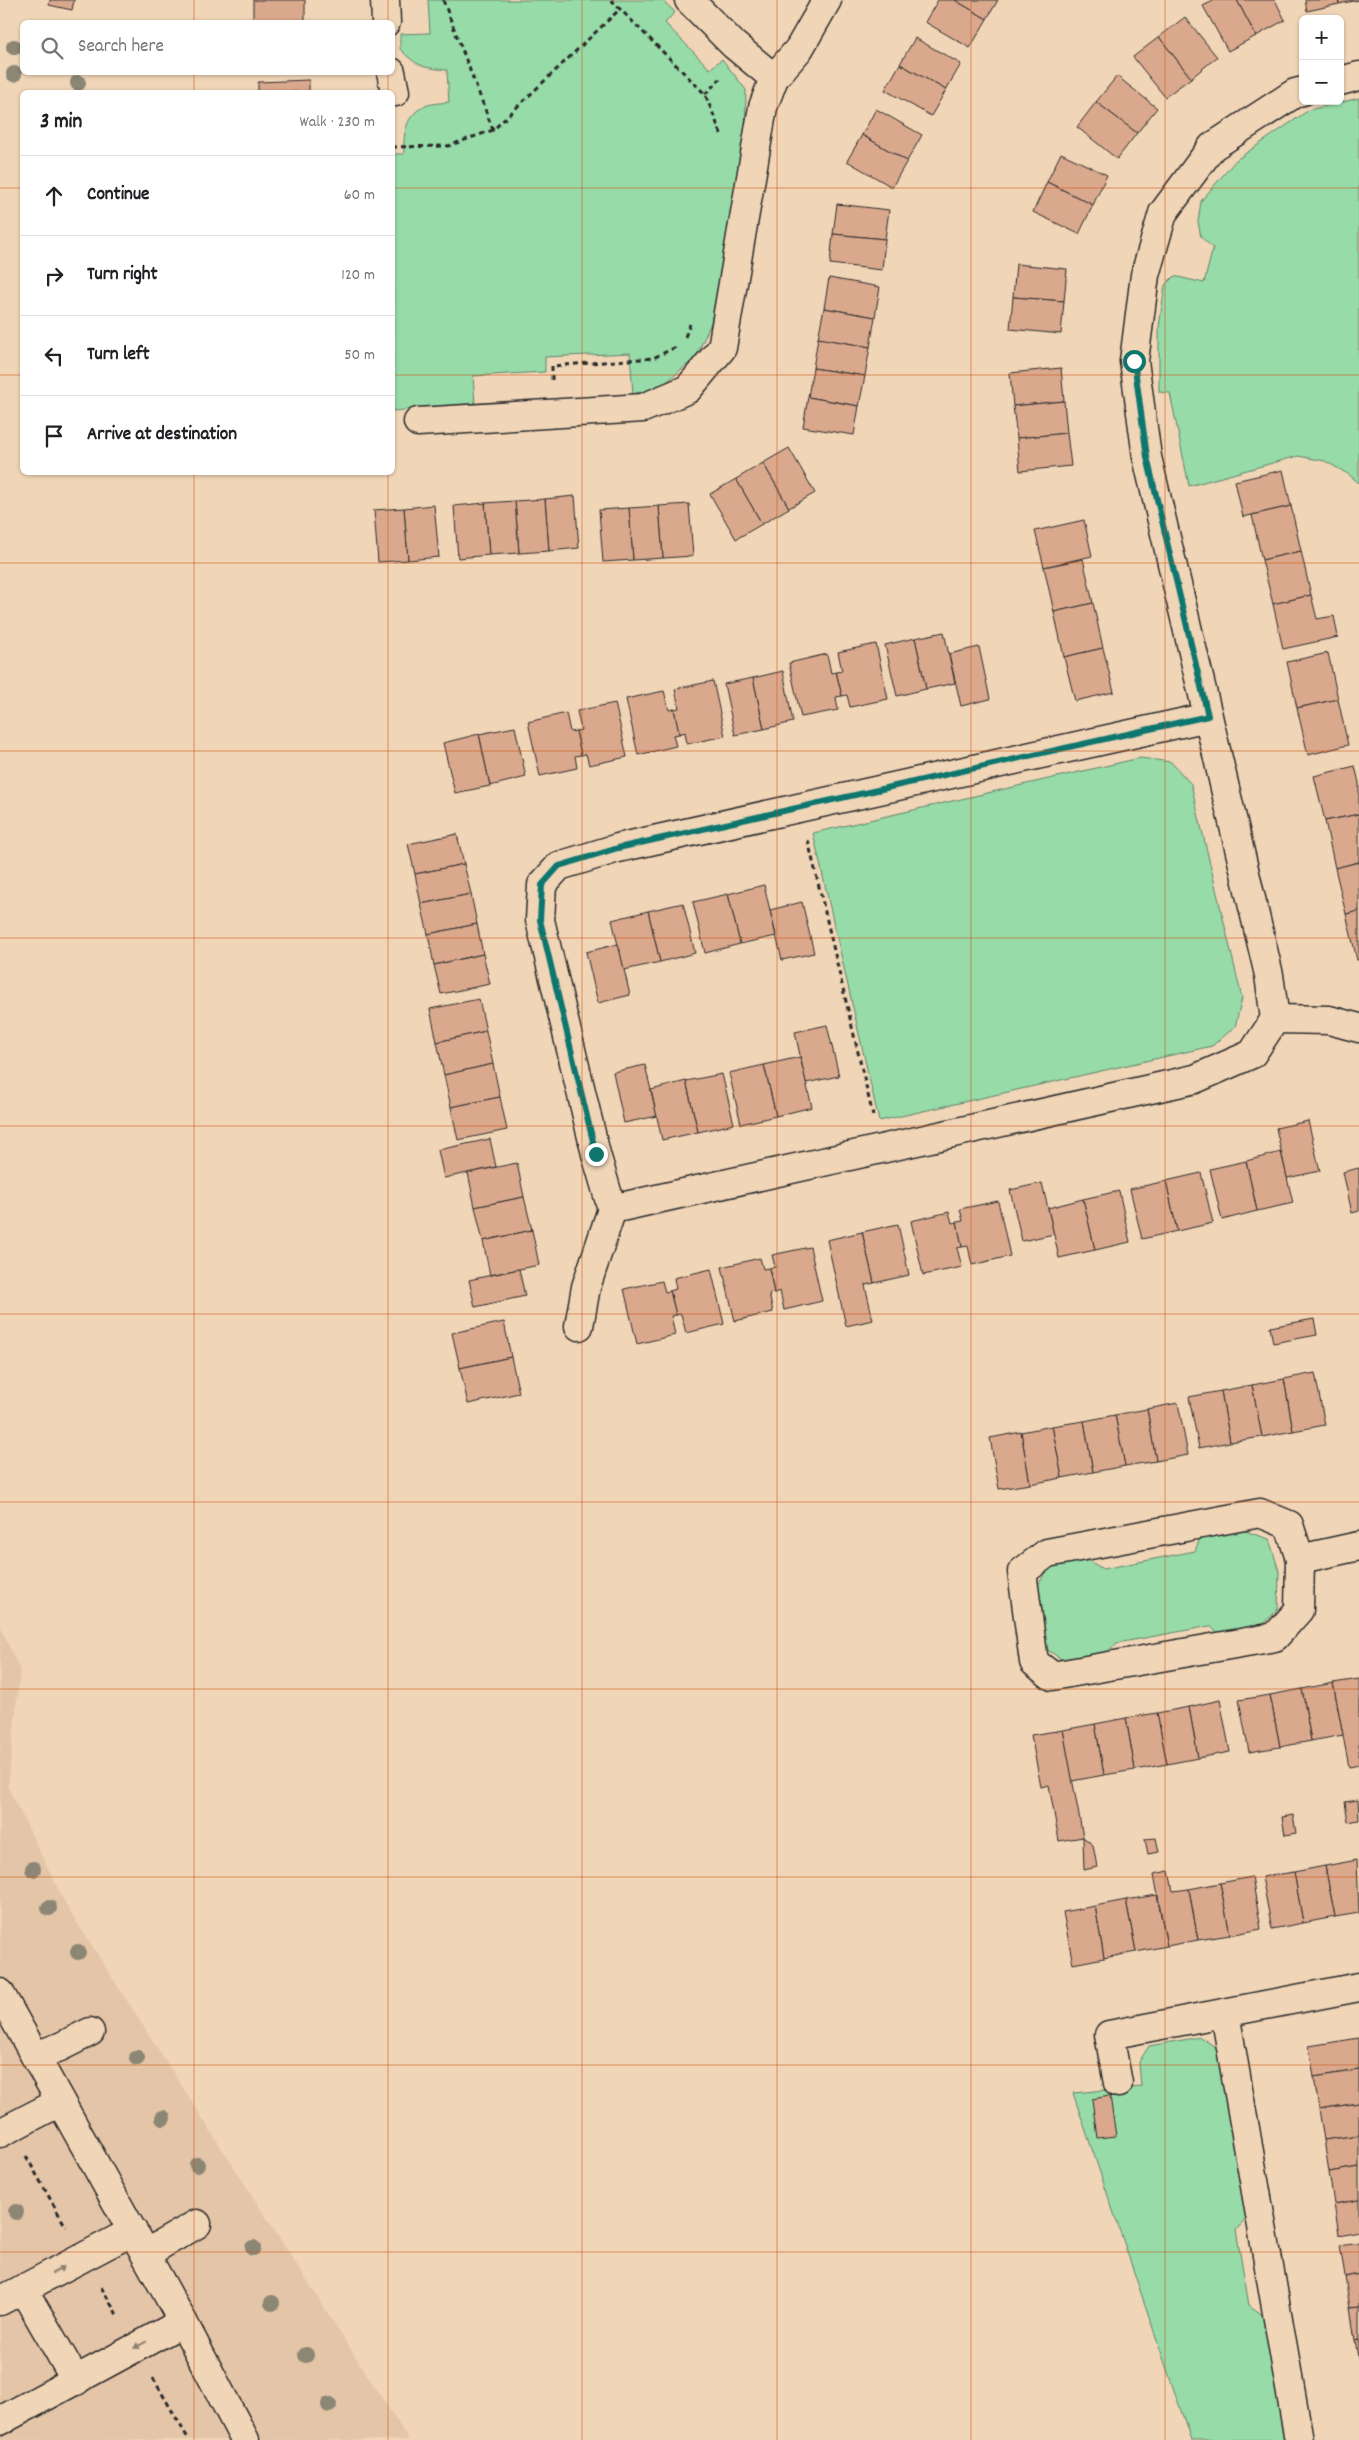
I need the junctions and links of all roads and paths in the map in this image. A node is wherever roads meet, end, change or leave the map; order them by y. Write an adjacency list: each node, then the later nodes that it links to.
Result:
1 (385, 0): 7 (street)
2 (443, 0): 12 (path)
3 (611, 0): 6 (path)
4 (689, 0): 9 (street)
5 (827, 0): 9 (street)
6 (620, 9): 12 (path); 13 (path)
7 (386, 20)
8 (1359, 76): 10 (street)
9 (774, 78): 18 (street)
10 (1344, 80)
11 (1299, 92): 20 (street)
12 (493, 130): 14 (path)
13 (723, 137)
14 (395, 147)
15 (691, 320): 16 (path)
16 (684, 340)
17 (677, 346): 18 (path)
18 (554, 413): 19 (street)
19 (418, 422)
20 (1208, 716): 21 (street); 22 (street)
21 (801, 807): 24 (path); 25 (street)
22 (1275, 1018): 23 (street); 24 (street)
23 (1359, 1028)
24 (880, 1149): 25 (street)
25 (612, 1210): 26 (street)
26 (579, 1326)
27 (1359, 1546): 28 (street)
28 (1300, 1559): 28 (street)
29 (1359, 1987): 31 (street)
30 (0, 1993): 33 (street)
31 (1225, 2013): 34 (street); 45 (street)
32 (90, 2032): 33 (street)
33 (35, 2056): 35 (street)
34 (1118, 2083)
35 (60, 2102): 36 (street); 38 (street)
36 (0, 2133)
37 (197, 2224): 38 (street)
38 (139, 2242): 39 (street, one-way to 38); 41 (street)
39 (23, 2288): 40 (street); 42 (street)
40 (0, 2301)
41 (183, 2322): 42 (street, one-way to 42); 44 (street)
42 (76, 2380): 43 (street)
43 (0, 2421)
44 (245, 2440)
45 (1299, 2440)

